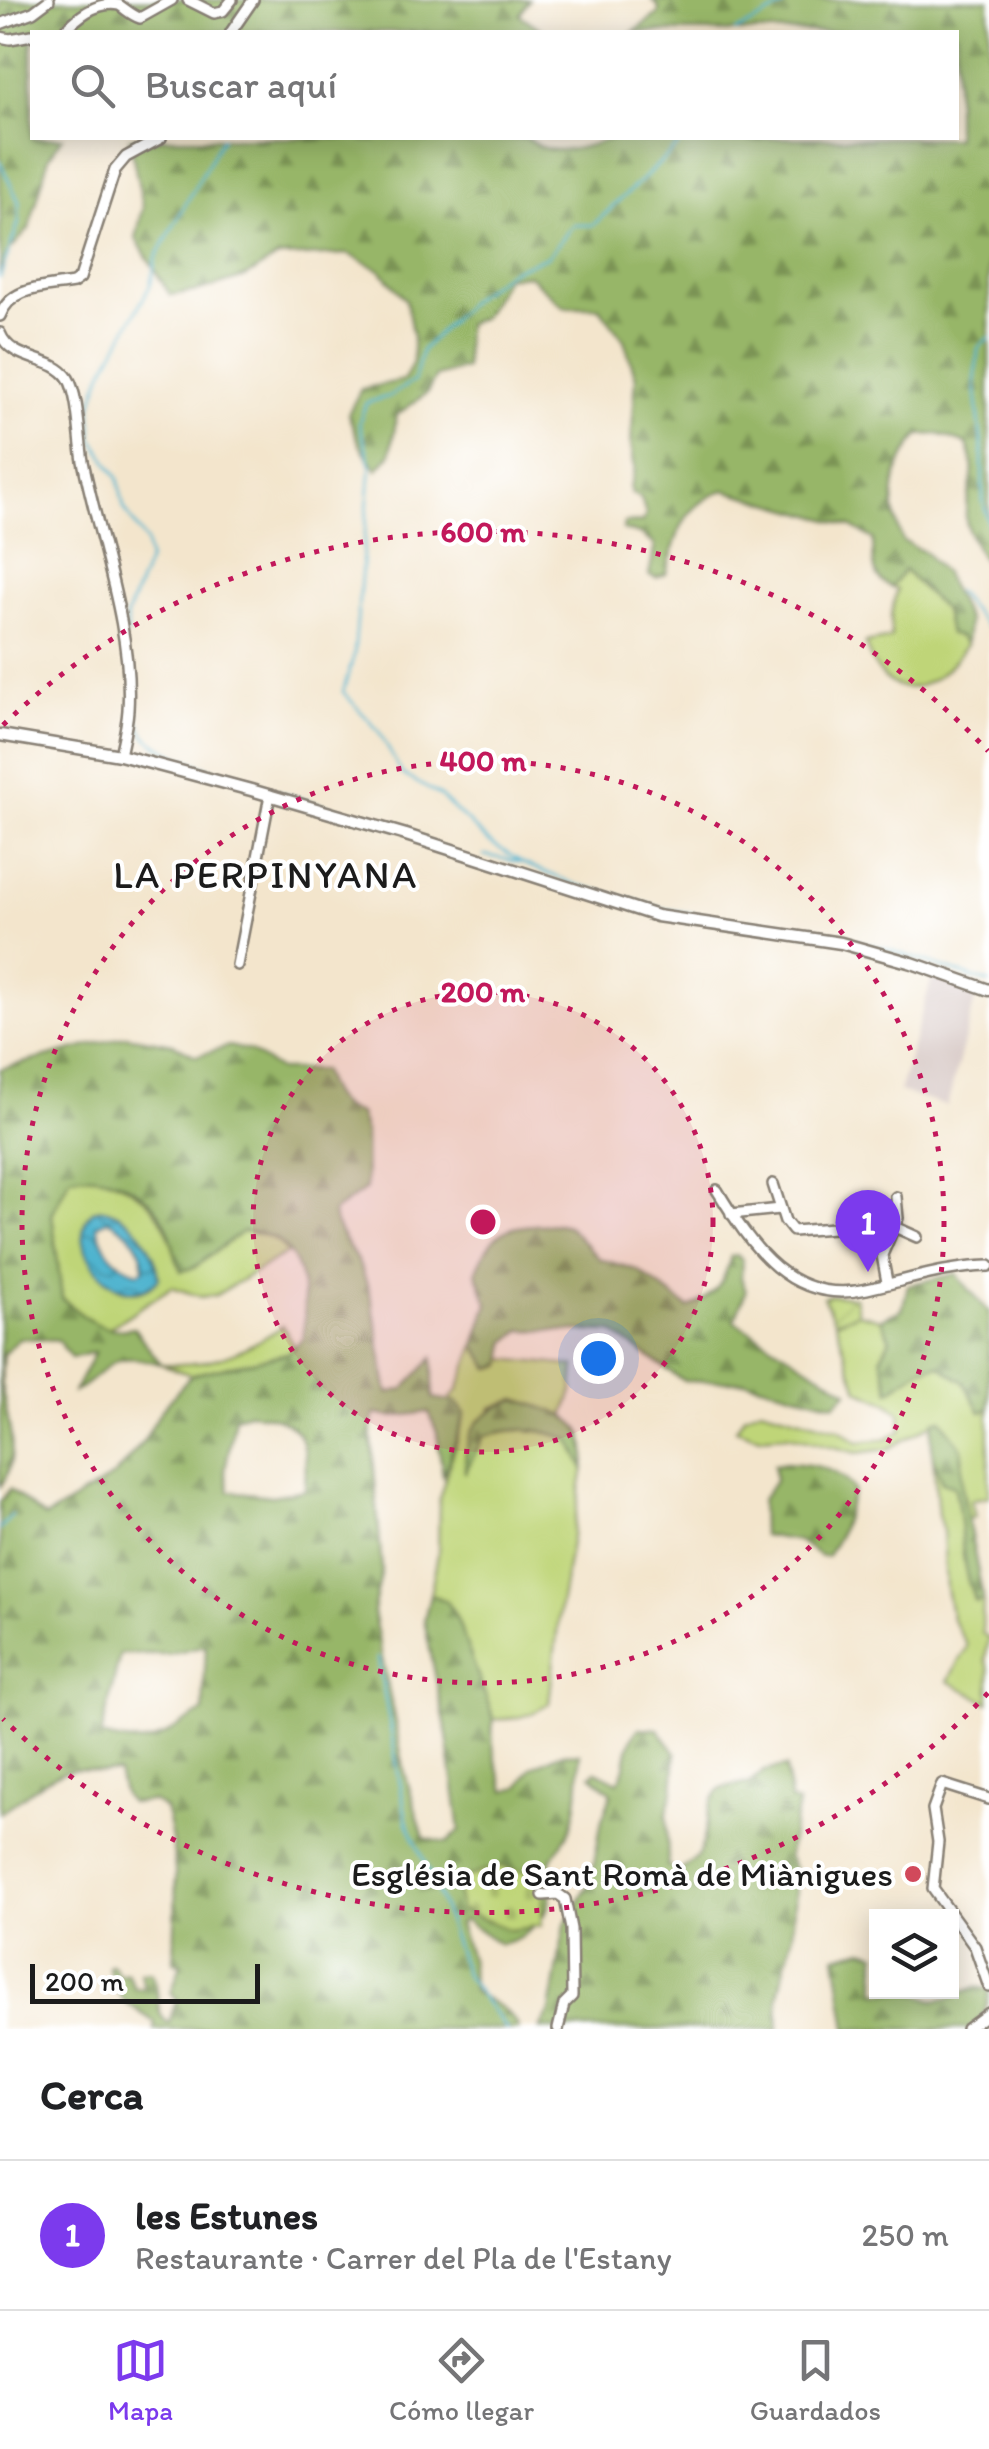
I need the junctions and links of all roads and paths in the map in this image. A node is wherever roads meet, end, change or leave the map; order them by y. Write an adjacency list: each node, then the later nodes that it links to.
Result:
1 (49, 0): 6 (street)
2 (172, 0): 7 (street)
3 (188, 0): 4 (street)
4 (232, 0)
5 (253, 0): 8 (street)
6 (0, 24)
7 (64, 30)
8 (232, 30)
9 (30, 35): 10 (street)
10 (0, 37)
11 (158, 140): 12 (street)
12 (0, 316)
13 (0, 332): 15 (street)
14 (0, 735): 15 (street)
15 (120, 756): 16 (street)
16 (270, 795): 17 (street); 18 (street)
17 (237, 965)
18 (989, 990)
19 (773, 1184): 22 (street)
20 (717, 1190): 23 (street)
21 (896, 1197): 24 (street)
22 (780, 1209): 23 (street); 24 (street)
23 (732, 1214): 27 (street)
24 (894, 1228): 25 (street); 27 (street)
25 (918, 1237)
26 (989, 1266): 27 (street)
27 (887, 1282)
28 (989, 1799): 30 (street)
29 (543, 1895): 32 (street)
30 (989, 1987)
31 (989, 2013): 33 (street)
32 (558, 2029)
33 (967, 2029)

